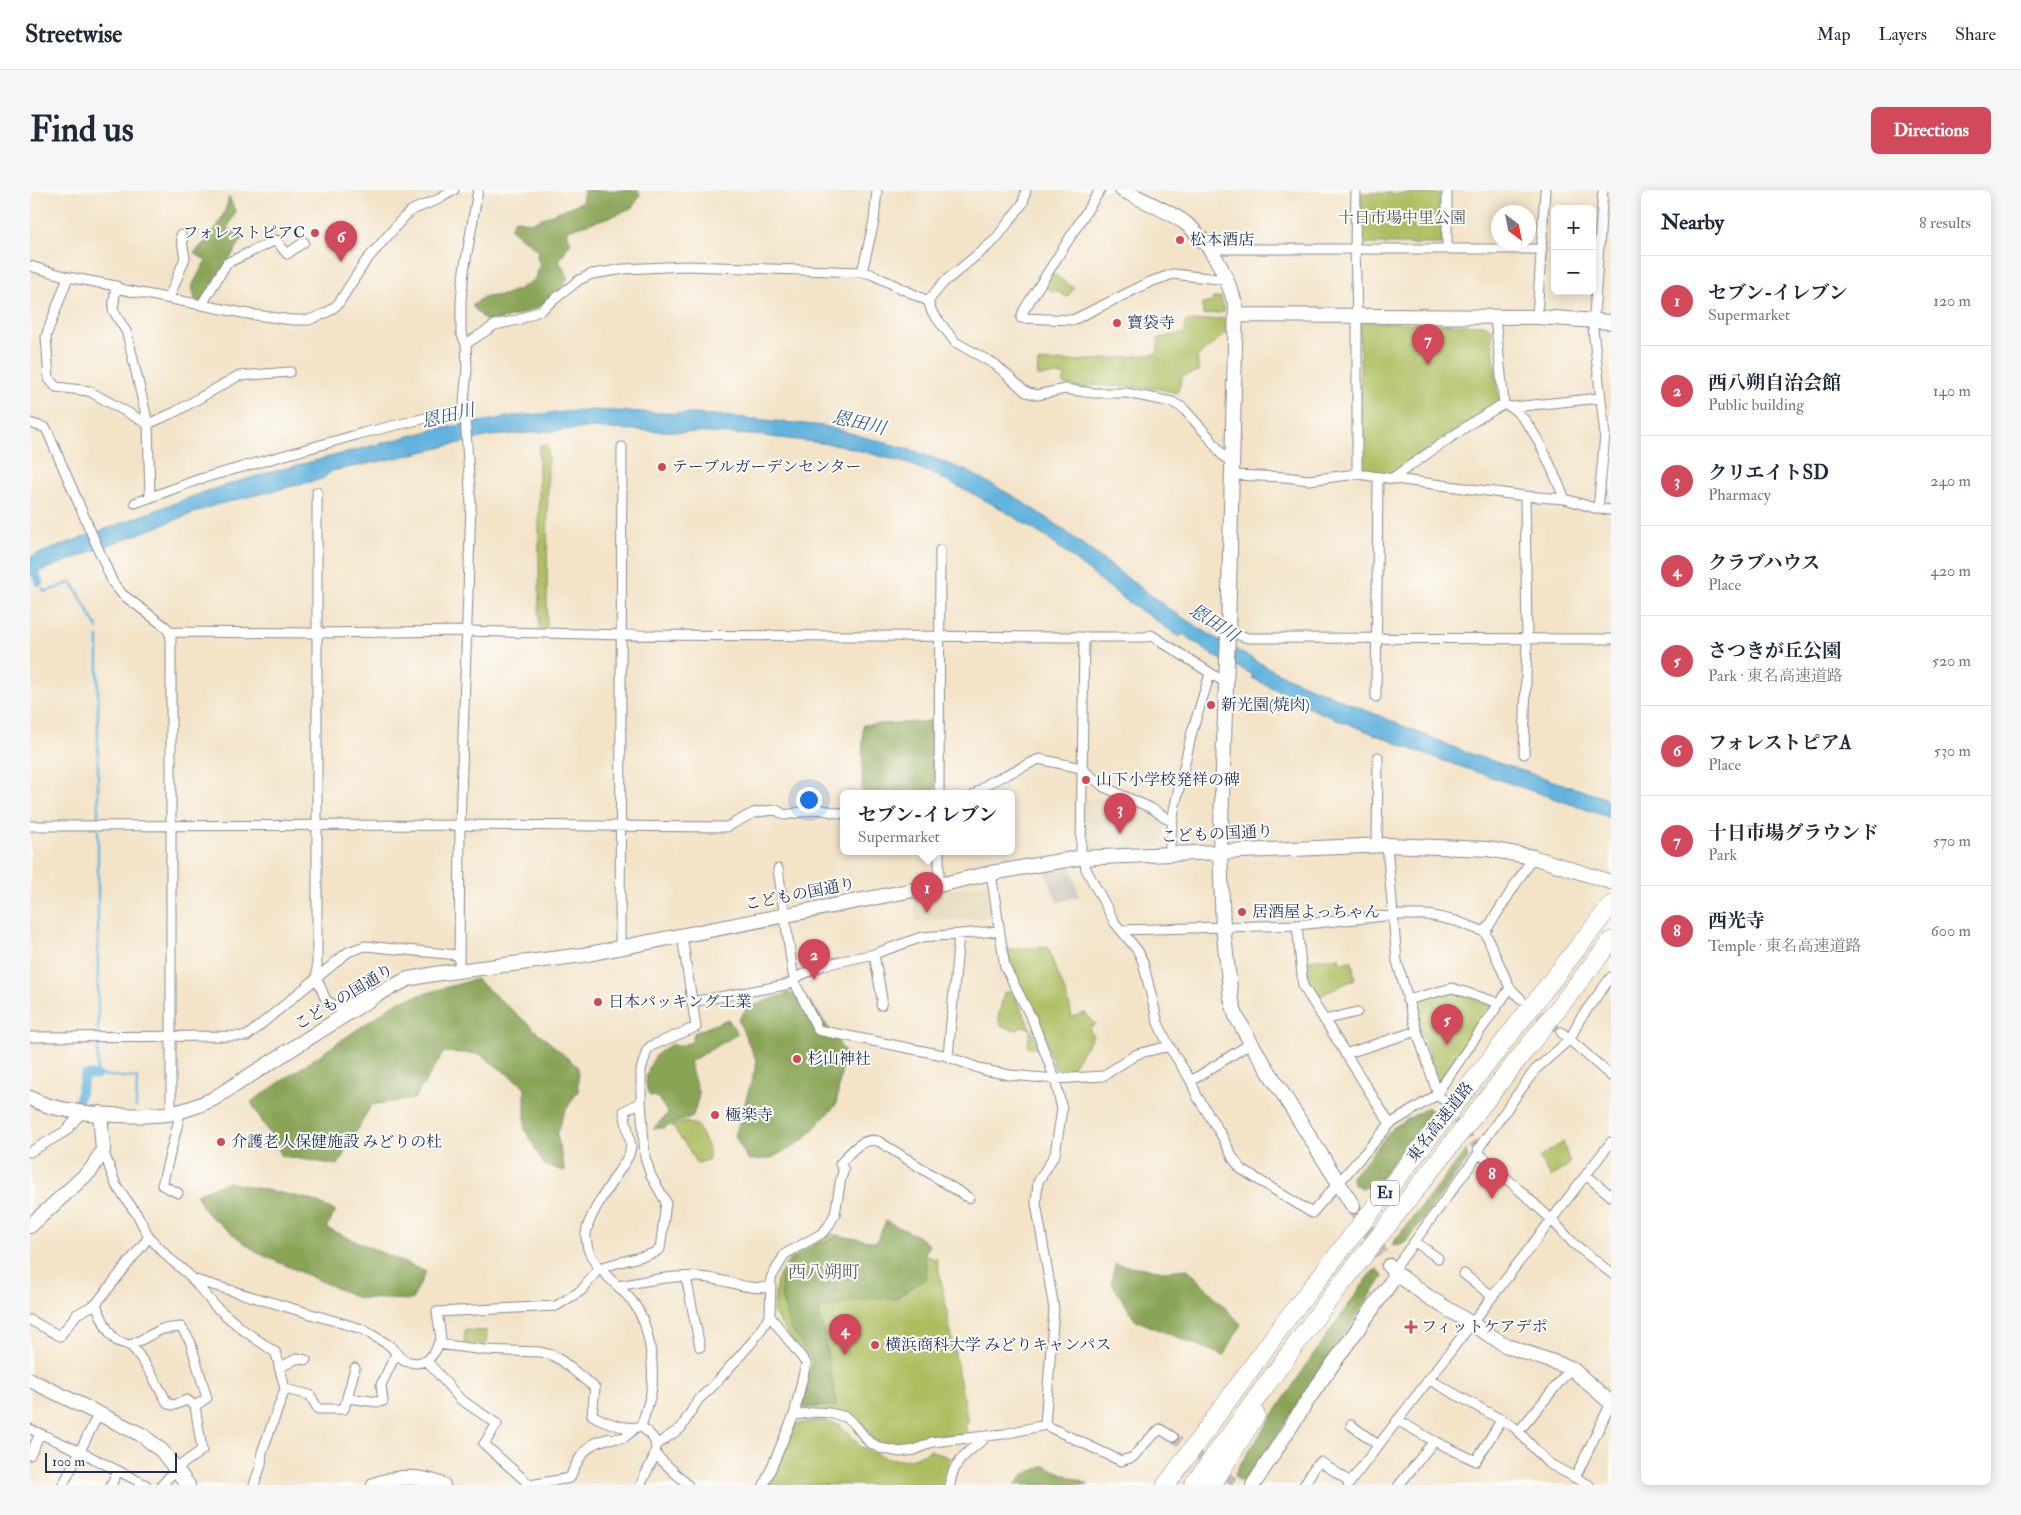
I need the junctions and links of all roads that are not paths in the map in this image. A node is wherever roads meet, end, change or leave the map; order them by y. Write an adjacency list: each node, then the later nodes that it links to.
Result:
1 (454, 190): 25 (street)
2 (478, 190): 32 (street)
3 (877, 190): 19 (street)
4 (1026, 190): 24 (street)
5 (1100, 190): 21 (street)
6 (1356, 190): 14 (street)
7 (1447, 190): 15 (street)
8 (1545, 190): 17 (street)
9 (1604, 190): 11 (street)
10 (1126, 191): 16 (street)
11 (1607, 206): 30 (street)
12 (181, 235): 23 (street)
13 (304, 242): 25 (street)
14 (1355, 248): 15 (street); 16 (street); 27 (street)
15 (1447, 248): 17 (street)
16 (1210, 249): 21 (street)
17 (1542, 249): 29 (street)
18 (30, 266): 20 (street)
19 (862, 272): 24 (street); 32 (street)
20 (68, 277): 22 (street); 39 (street)
21 (1228, 280): 26 (street)
22 (116, 286): 23 (street); 39 (street)
23 (169, 298): 25 (street)
24 (928, 301): 42 (street)
25 (202, 304)
26 (1237, 315): 27 (street); 42 (street)
27 (1357, 315): 28 (street); 43 (street)
28 (1496, 317): 29 (street); 35 (street)
29 (1537, 317): 30 (street)
30 (1594, 321): 31 (street); 34 (street)
31 (1611, 322)
32 (466, 344): 37 (street)
33 (290, 372): 39 (street)
34 (1600, 398): 36 (street); 40 (street)
35 (1504, 404): 36 (street); 45 (street)
36 (1514, 407): 49 (street)
37 (464, 411): 47 (street); 55 (street)
38 (30, 422): 56 (street)
39 (148, 424): 47 (street)
40 (1608, 435): 51 (street)
41 (622, 447): 58 (street)
42 (1233, 469): 43 (street); 54 (street)
43 (1357, 474): 44 (street)
44 (1378, 477): 45 (street); 61 (street)
45 (1391, 479): 48 (street)
46 (317, 492): 57 (street)
47 (150, 496): 50 (street)
48 (1525, 496): 49 (street); 62 (street)
49 (1565, 499): 51 (street)
50 (135, 503)
51 (1598, 509): 52 (street)
52 (1611, 510)
53 (940, 550): 59 (street)
54 (1228, 630): 61 (street); 65 (street)
55 (466, 631): 57 (street); 58 (street); 74 (street)
56 (170, 632): 57 (street); 76 (street)
57 (317, 633): 77 (street)
58 (622, 634): 59 (street); 78 (street)
59 (940, 637): 60 (street); 70 (street)
60 (1084, 637): 64 (street); 69 (street)
61 (1378, 637): 62 (street); 66 (street)
62 (1526, 639): 63 (street); 67 (street)
63 (1611, 639)
64 (1210, 674): 65 (street); 73 (street)
65 (1226, 680): 80 (street)
66 (1376, 697)
67 (1524, 754)
68 (1378, 757): 79 (street)
69 (1081, 768): 71 (street); 73 (street); 84 (street)
70 (939, 790)
71 (980, 790)
72 (840, 813): 78 (street)
73 (1171, 821): 81 (street)
74 (460, 825): 77 (street); 78 (street); 102 (street)
75 (30, 826): 76 (street)
76 (170, 826): 77 (street); 119 (street)
77 (318, 826): 105 (street)
78 (620, 826): 100 (street)
79 (1382, 845): 80 (street, こどもの国通り); 83 (street, こどもの国通り); 91 (street)
80 (1220, 852): 81 (street, こどもの国通り); 93 (street)
81 (1169, 854): 84 (street, こどもの国通り)
82 (939, 855): 88 (street)
83 (1533, 857): 87 (street, こどもの国通り); 96 (street)
84 (1084, 858): 86 (street, こどもの国通り); 94 (street)
85 (778, 869): 90 (street)
86 (991, 873): 88 (street, こどもの国通り); 95 (street)
87 (1611, 882)
88 (939, 885): 90 (street, こどもの国通り)
89 (1611, 905): 215 (highway, 東名高速道路 / E1)
90 (785, 915): 98 (street, こどもの国通り); 106 (street)
91 (1394, 915): 92 (street); 96 (street); 110 (street)
92 (1297, 925): 93 (street); 115 (street)
93 (1224, 927): 94 (street); 121 (street)
94 (1122, 930): 122 (street)
95 (999, 931): 97 (street); 126 (street)
96 (1485, 932): 107 (street)
97 (959, 935): 101 (street); 124 (street)
98 (682, 936): 100 (street, こどもの国通り); 111 (street)
99 (1611, 941): 160 (highway, 東名高速道路 / E1)
100 (620, 948): 103 (street, こどもの国通り)
101 (874, 954): 106 (street); 113 (street)
102 (458, 955): 103 (street); 105 (street)
103 (459, 972): 108 (street, こどもの国通り)
104 (1611, 977): 120 (street)
105 (318, 979): 108 (street); 119 (street)
106 (794, 981): 111 (street); 124 (street)
107 (1510, 988): 109 (street); 112 (street)
108 (378, 994): 132 (street, こどもの国通り)
109 (1521, 999)
110 (1407, 1000): 112 (street); 116 (street)
111 (692, 1002): 130 (street)
112 (1499, 1003): 128 (street)
113 (881, 1005)
114 (1357, 1012): 115 (street)
115 (1324, 1020): 123 (street)
116 (1417, 1031): 123 (street); 128 (street)
117 (1561, 1032): 120 (street)
118 (30, 1037): 119 (street)
119 (170, 1037): 132 (street)
120 (1570, 1039): 125 (street); 138 (street)
121 (1251, 1043): 127 (street); 140 (street)
122 (1169, 1046): 126 (street); 127 (street)
123 (1345, 1054): 134 (street)
124 (948, 1056): 126 (street)
125 (1611, 1076)
126 (1056, 1079): 183 (street)
127 (1191, 1081): 140 (street)
128 (1440, 1096): 134 (street)
129 (30, 1098): 131 (street, こどもの国通り)
130 (641, 1102): 150 (street); 150 (street)
131 (82, 1112): 133 (street, こどもの国通り); 137 (street)
132 (174, 1112): 133 (street, こどもの国通り); 141 (street)
133 (100, 1113): 136 (street)
134 (1390, 1124): 140 (street)
135 (1611, 1142): 139 (street)
136 (103, 1150): 146 (street); 147 (street)
137 (30, 1152)
138 (1479, 1153): 145 (street); 148 (street)
139 (1586, 1175): 142 (street); 145 (street)
140 (1339, 1183): 144 (street)
141 (178, 1193)
142 (1611, 1196)
143 (969, 1198): 157 (street)
144 (1353, 1206)
145 (1552, 1220): 153 (street); 158 (street)
146 (30, 1226)
147 (149, 1236): 155 (street); 159 (street)
148 (1415, 1242): 149 (street); 151 (street)
149 (1438, 1258)
150 (600, 1268): 156 (street); 164 (street)
151 (1391, 1268): 163 (street); 218 (street)
152 (1464, 1274): 158 (street)
153 (1611, 1274)
154 (686, 1277): 156 (street); 157 (street); 166 (street)
155 (192, 1279): 167 (street); 170 (street)
156 (618, 1286): 185 (street)
157 (771, 1287): 161 (street)
158 (1492, 1296): 163 (street)
159 (96, 1304): 162 (street); 165 (street)
160 (1321, 1310): 216 (highway, 東名高速道路 / E1); 217 (highway)
161 (770, 1316): 180 (street); 193 (street)
162 (30, 1320)
163 (1470, 1324): 172 (street); 173 (street)
164 (438, 1344): 169 (street); 185 (street)
165 (131, 1346): 178 (street); 178 (street)
166 (700, 1347)
167 (398, 1354): 169 (street); 176 (street)
168 (306, 1360): 170 (street)
169 (427, 1361): 198 (street)
170 (279, 1368): 175 (street)
171 (355, 1368): 176 (street)
172 (1571, 1368): 177 (street); 187 (street)
173 (1428, 1379): 181 (street); 182 (street)
174 (30, 1380): 179 (street)
175 (285, 1390): 176 (street); 207 (street)
176 (346, 1398)
177 (1611, 1403): 199 (street)
178 (195, 1406): 196 (street)
179 (98, 1412): 194 (street); 196 (street)
180 (794, 1415): 189 (street); 213 (street)
181 (1502, 1419): 187 (street); 191 (street)
182 (1398, 1420): 191 (street); 192 (street)
183 (1045, 1425): 189 (street); 190 (street)
184 (1351, 1425): 192 (street)
185 (638, 1427): 193 (street); 198 (street)
186 (30, 1429): 188 (street)
187 (1519, 1431): 199 (street)
188 (40, 1434): 194 (street); 195 (street)
189 (989, 1436): 214 (street)
190 (1173, 1437)
191 (1434, 1441): 220 (street)
192 (1378, 1445): 201 (street)
193 (656, 1449): 211 (street); 212 (street)
194 (79, 1451): 197 (street); 202 (street)
195 (30, 1455)
196 (177, 1468): 205 (street); 206 (street)
197 (118, 1471): 203 (street); 204 (street)
198 (570, 1478): 210 (street)
199 (1576, 1478): 221 (street)
200 (407, 1481): 208 (street); 209 (street)
201 (1349, 1484): 219 (street)
202 (62, 1485)
203 (111, 1485)
204 (146, 1485)
205 (162, 1485)
206 (188, 1485)
207 (254, 1485)
208 (374, 1485)
209 (443, 1485)
210 (577, 1485)
211 (641, 1485)
212 (688, 1485)
213 (764, 1485)
214 (950, 1485)
215 (1166, 1485)
216 (1193, 1485)
217 (1212, 1485)
218 (1252, 1485)
219 (1304, 1485)
220 (1399, 1485)
221 (1590, 1485)

